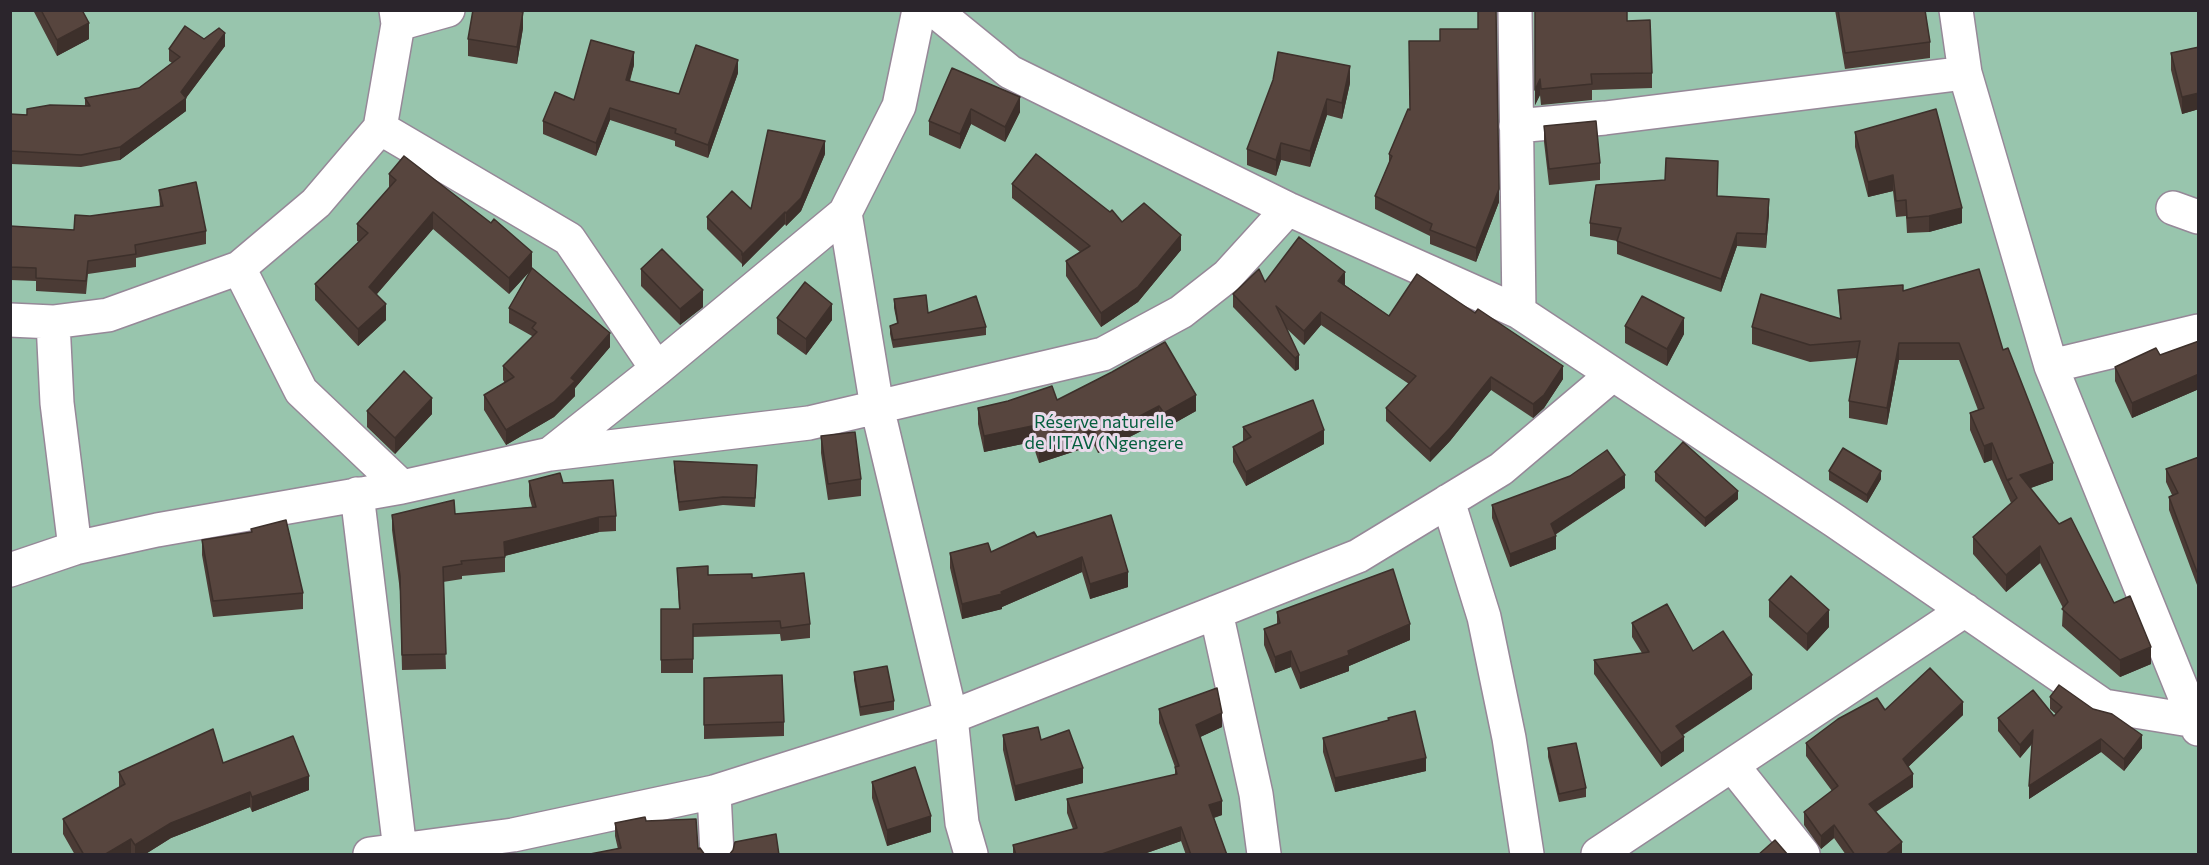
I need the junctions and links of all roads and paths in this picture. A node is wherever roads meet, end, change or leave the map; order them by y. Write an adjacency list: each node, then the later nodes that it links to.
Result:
1 (448, 10): 6 (street)
2 (919, 10): 11 (street)
3 (934, 10): 10 (street)
4 (1515, 10): 8 (street)
5 (1956, 10): 7 (street)
6 (397, 17): 9 (street)
7 (1965, 73): 8 (street); 17 (street)
8 (1516, 126): 13 (street)
9 (380, 128): 12 (street); 18 (street)
10 (1288, 209): 13 (street); 20 (street)
11 (845, 213): 18 (street); 20 (street)
12 (239, 268): 15 (street); 22 (street)
13 (1519, 312): 19 (street)
14 (10, 320): 15 (street)
15 (53, 322): 25 (street)
16 (2199, 331): 17 (street)
17 (2051, 366): 30 (street)
18 (657, 369): 21 (street)
19 (1612, 375): 24 (street); 27 (street)
20 (877, 407): 21 (street); 29 (street)
21 (550, 454): 22 (street)
22 (402, 487): 23 (street)
23 (357, 494): 25 (street); 34 (street)
24 (1448, 501): 28 (street); 38 (street)
25 (75, 548): 26 (street)
26 (10, 570)
27 (1965, 610): 30 (street); 31 (street)
28 (1216, 612): 29 (street); 37 (street)
29 (951, 717): 32 (street); 36 (street)
30 (2197, 725)
31 (1732, 765): 39 (street); 40 (street)
32 (714, 792): 33 (street); 35 (street)
33 (514, 845): 34 (street)
34 (385, 852)
35 (717, 855)
36 (971, 855)
37 (1264, 855)
38 (1527, 855)
39 (1598, 855)
40 (1803, 855)

